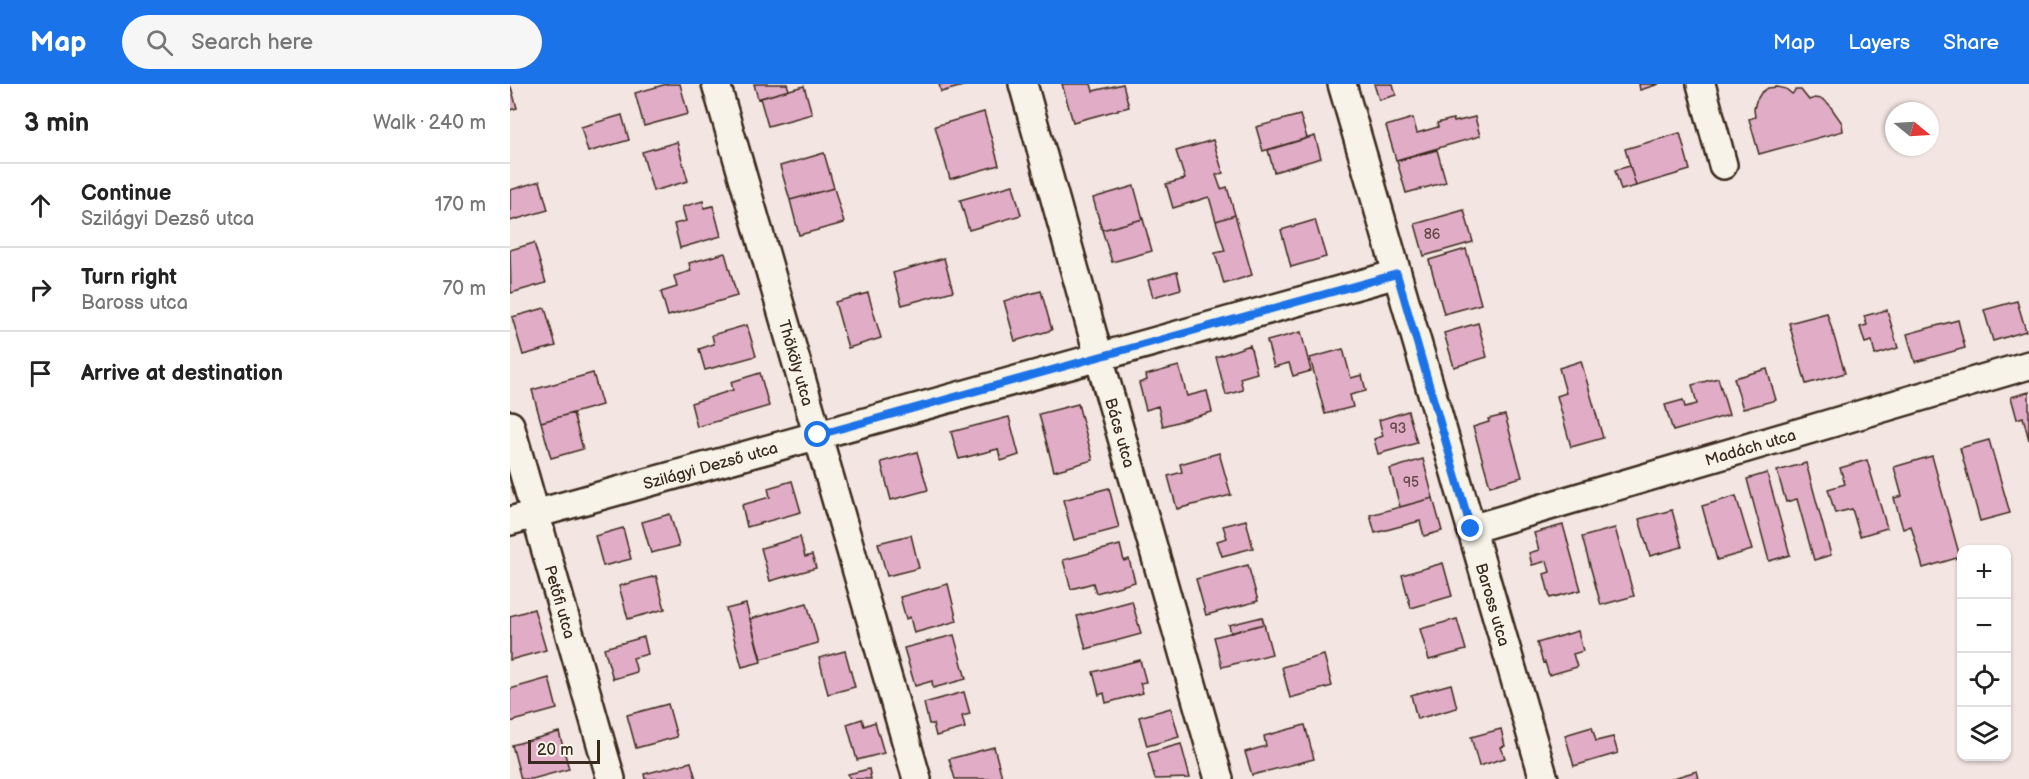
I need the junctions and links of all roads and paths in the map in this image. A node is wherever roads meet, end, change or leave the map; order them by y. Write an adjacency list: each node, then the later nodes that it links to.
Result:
1 (716, 84): 10 (street, Thököly utca)
2 (1023, 84): 7 (street, Bács utca)
3 (1342, 84): 6 (street, Baross utca)
4 (1701, 84): 5 (street)
5 (1723, 165)
6 (1397, 274): 7 (street, Szilágyi Dezső utca); 13 (street, Baross utca)
7 (1099, 357): 10 (street, Szilágyi Dezső utca); 16 (street, Bács utca)
8 (2029, 365): 13 (street, Madách utca)
9 (510, 425): 11 (street, Petőfi utca)
10 (818, 435): 11 (street, Szilágyi Dezső utca); 15 (street, Thököly utca)
11 (536, 514): 12 (street, Szilágyi Dezső utca); 14 (street, Petőfi utca)
12 (510, 521)
13 (1471, 529): 17 (street, Baross utca)
14 (611, 779)
15 (917, 779)
16 (1219, 779)
17 (1544, 779)

